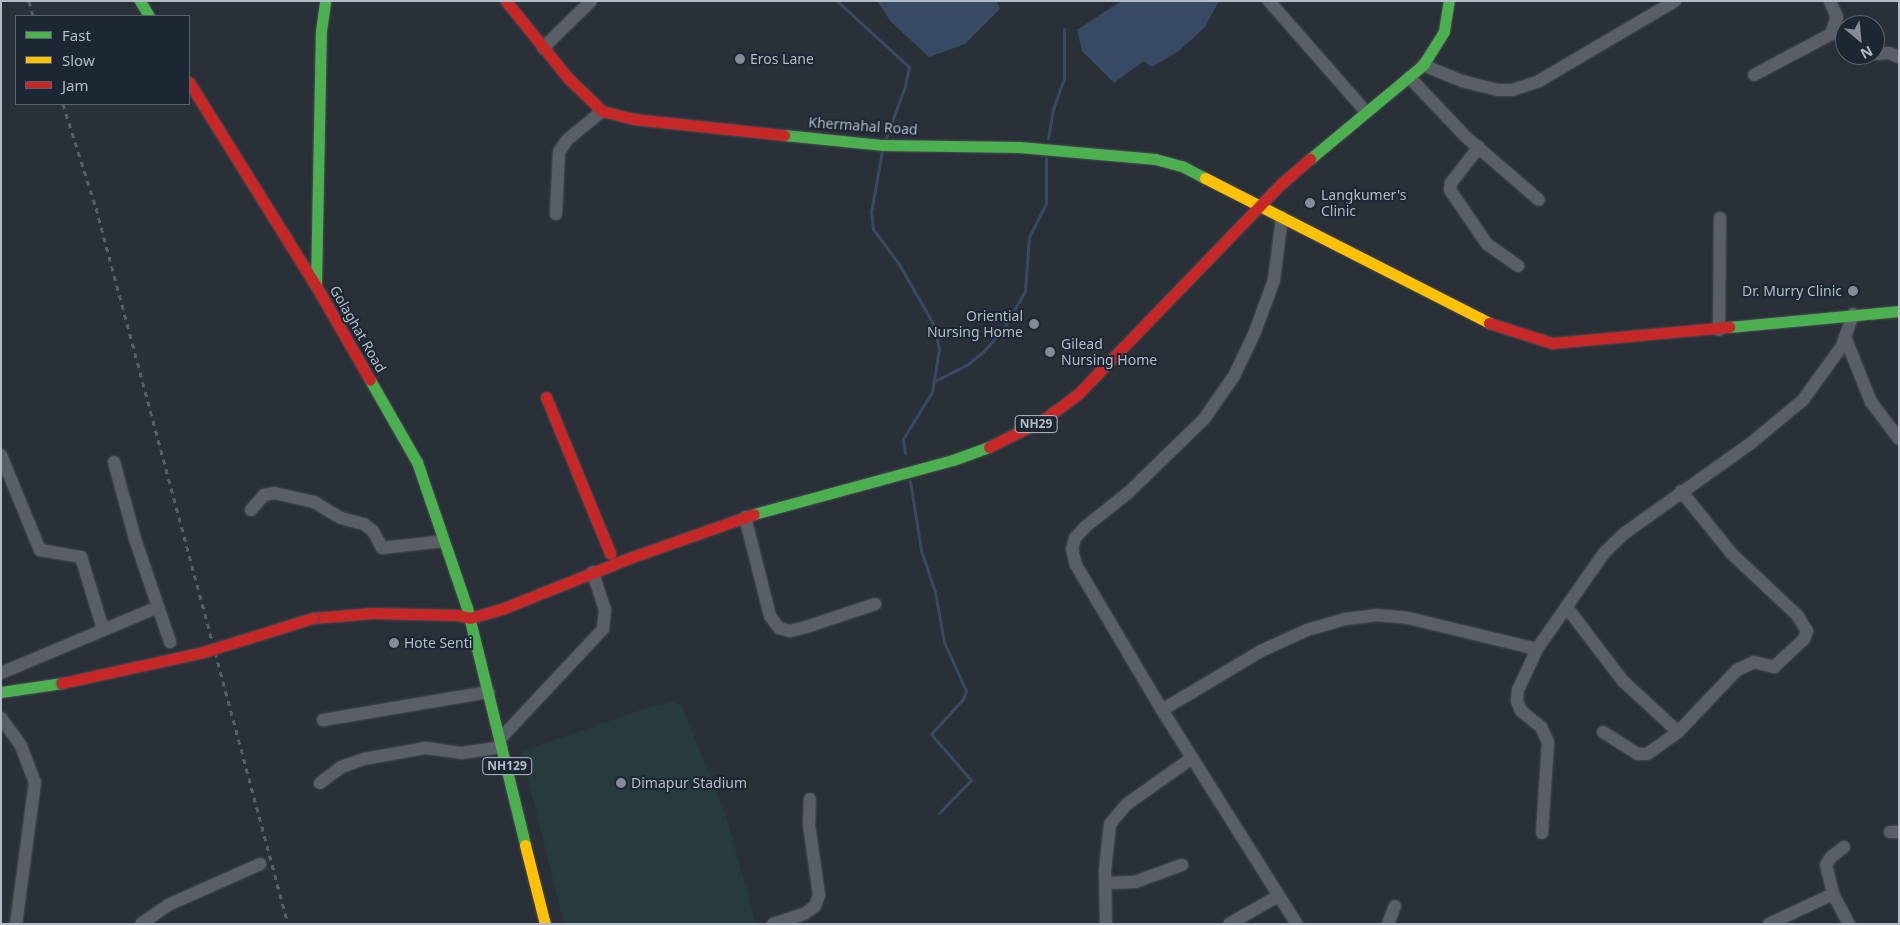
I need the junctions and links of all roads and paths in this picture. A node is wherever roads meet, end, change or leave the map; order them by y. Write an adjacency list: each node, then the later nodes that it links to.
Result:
1 (140, 1): 10 (main road)
2 (325, 1): 30 (main road)
3 (506, 1): 13 (main road, Khermahal Road)
4 (591, 1): 13 (street)
5 (1269, 1): 20 (street)
6 (1437, 1): 20 (main road, NH29)
7 (1449, 1): 16 (main road, NH29)
8 (1675, 1): 16 (street)
9 (1830, 1): 11 (street)
10 (148, 15)
11 (1831, 34): 12 (street); 17 (street)
12 (1835, 34)
13 (543, 48): 21 (main road, Khermahal Road)
14 (1885, 55): 15 (street)
15 (1899, 57)
16 (1423, 65): 18 (main road, NH29)
17 (1754, 75)
18 (1410, 77): 22 (street); 24 (main road, NH29)
19 (190, 84): 30 (main road, Golaghat Road)
20 (1361, 106): 24 (main road, NH29)
21 (602, 111): 24 (main road, Khermahal Road); 25 (street)
22 (1479, 147): 23 (street); 29 (street)
23 (1539, 200)
24 (1255, 201): 26 (main road, NH29); 27 (main road, Khermahal Road); 42 (main road, NH29)
25 (556, 214)
26 (1231, 217)
27 (1282, 217): 34 (main road, Khermahal Road); 56 (street)
28 (1720, 218): 34 (street)
29 (1518, 266)
30 (316, 286): 43 (main road, Golaghat Road)
31 (1161, 290): 44 (main road, NH29)
32 (1899, 311): 33 (main road, Khermahal Road)
33 (1853, 314): 34 (main road, Khermahal Road); 35 (street)
34 (1719, 330)
35 (1845, 338): 37 (street); 40 (street)
36 (546, 397): 44 (main road)
37 (1899, 439)
38 (1, 454): 50 (street)
39 (114, 462): 47 (street)
40 (1681, 491): 48 (street); 60 (street)
41 (251, 510): 43 (street)
42 (745, 517): 45 (main road, NH29); 46 (street)
43 (444, 541): 49 (main road, Golaghat Road)
44 (610, 553): 49 (main road, NH29)
45 (593, 572): 49 (main road, NH29); 61 (street)
46 (876, 604)
47 (158, 607): 50 (street); 51 (street)
48 (1568, 609): 52 (street); 60 (street)
49 (465, 614): 54 (main road, bridge); 55 (main road, NH129)
50 (103, 629): 53 (street)
51 (170, 642)
52 (1537, 649): 56 (street); 65 (street)
53 (1, 673)
54 (1, 692)
55 (489, 692): 58 (street); 61 (main road, NH129)
56 (1162, 710): 62 (street)
57 (1, 718): 73 (street)
58 (323, 720)
59 (1603, 732): 60 (street)
60 (1678, 732)
61 (501, 743): 63 (street); 75 (main road, NH129)
62 (1192, 758): 69 (street); 71 (street)
63 (320, 783)
64 (810, 799): 76 (street)
65 (1542, 833)
66 (1844, 848): 70 (street)
67 (260, 864): 74 (street)
68 (1182, 865): 69 (street)
69 (1107, 883): 77 (street)
70 (1833, 894): 81 (street); 82 (street)
71 (1278, 896): 78 (street); 79 (street)
72 (1395, 906): 80 (street)
73 (16, 924)
74 (141, 924)
75 (545, 924)
76 (773, 924)
77 (1106, 924)
78 (1229, 924)
79 (1297, 924)
80 (1388, 924)
81 (1769, 924)
82 (1848, 924)

